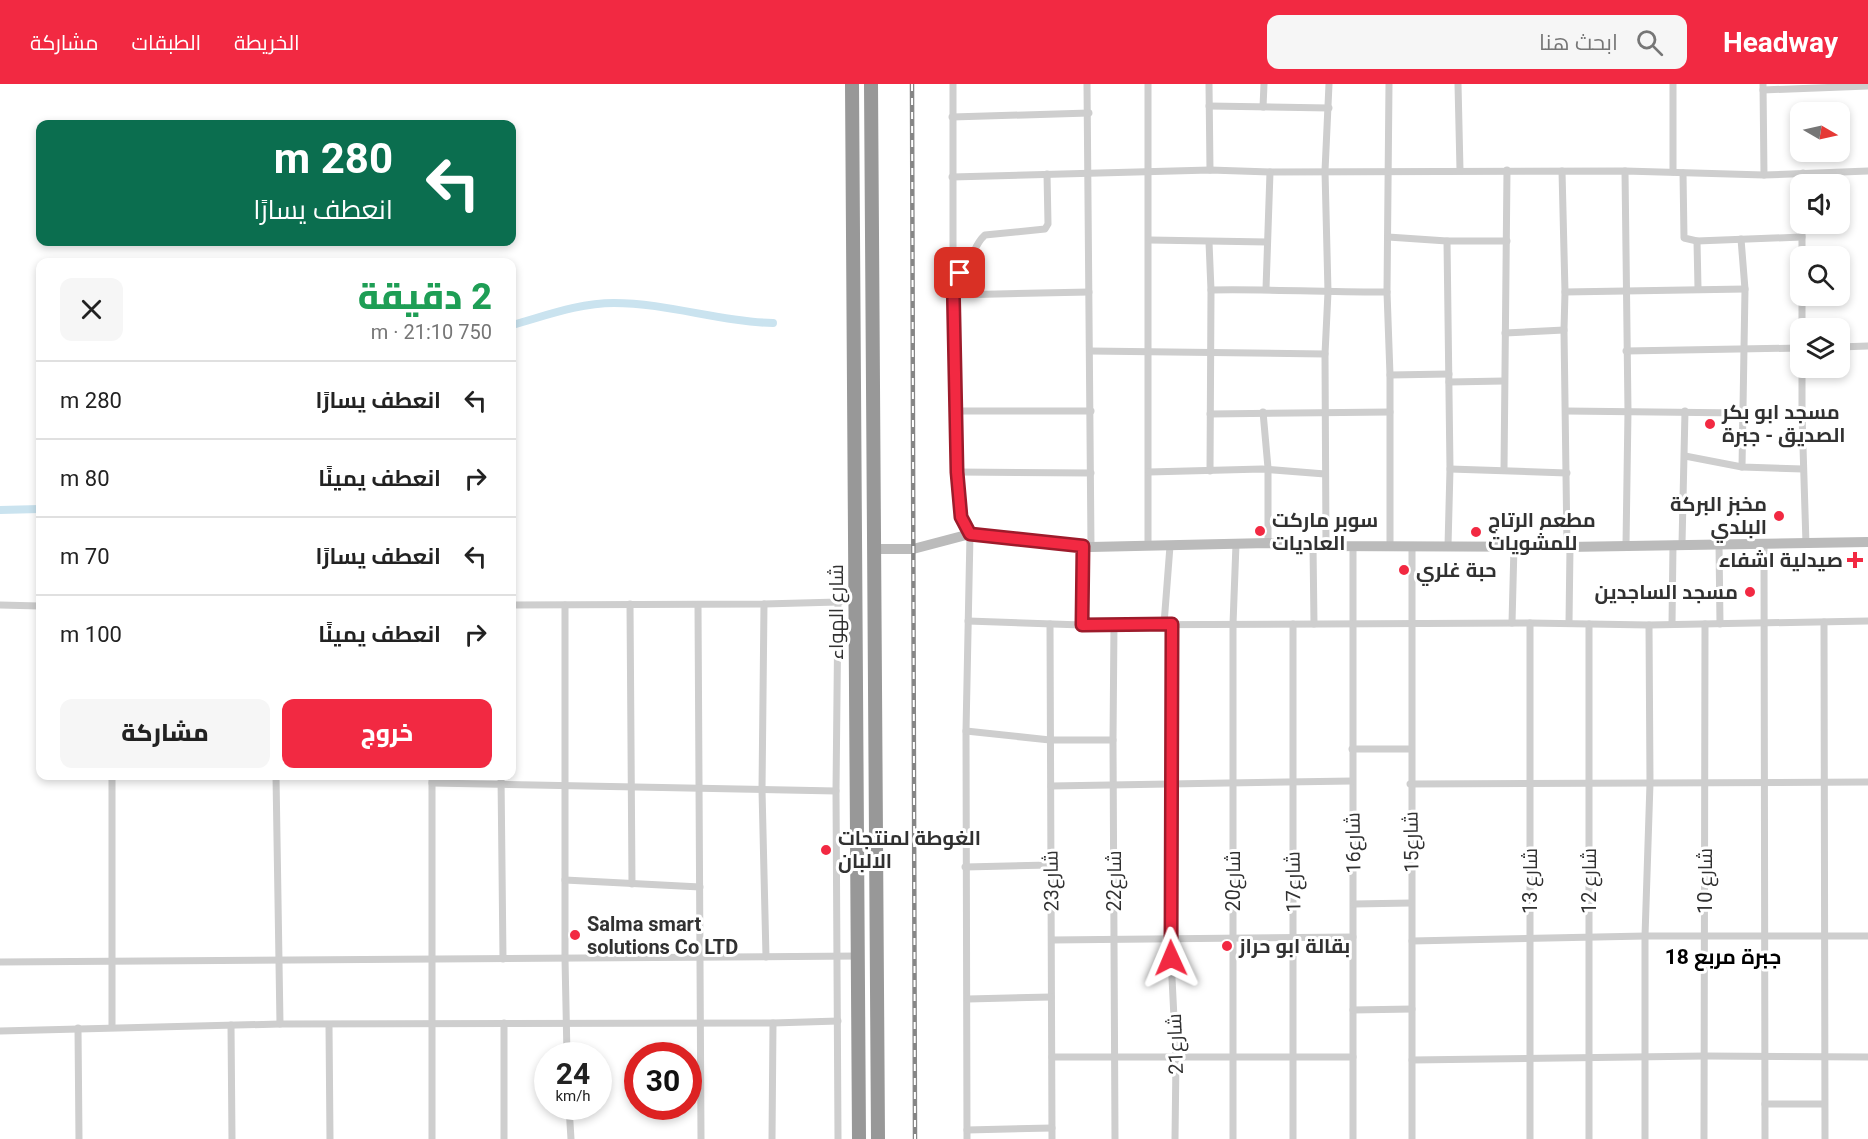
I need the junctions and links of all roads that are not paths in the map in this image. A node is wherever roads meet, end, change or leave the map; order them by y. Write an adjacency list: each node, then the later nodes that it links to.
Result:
1 (852, 84): 116 (highway, شارع الهواء)
2 (871, 84): 115 (highway, شارع الهواء)
3 (953, 84): 19 (street)
4 (1087, 84): 18 (street)
5 (1148, 84): 23 (street)
6 (1209, 84): 15 (street)
7 (1264, 84): 16 (street)
8 (1329, 84): 17 (street)
9 (1389, 84): 29 (street)
10 (1458, 84): 21 (street)
11 (1672, 84): 30 (street)
12 (1801, 86): 13 (street); 14 (street)
13 (1868, 86)
14 (1763, 87): 35 (street)
15 (1209, 106): 16 (street); 20 (street)
16 (1263, 107): 17 (street)
17 (1329, 108): 24 (street)
18 (1089, 113): 19 (street); 31 (street)
19 (952, 117): 36 (street)
20 (1210, 170): 23 (street); 28 (street)
21 (1460, 170): 22 (street); 29 (street)
22 (1507, 170): 25 (street); 42 (street)
23 (1149, 171): 31 (street); 40 (street)
24 (1325, 171): 28 (street); 29 (street); 54 (street)
25 (1562, 171): 26 (street); 56 (street)
26 (1624, 171): 30 (street); 52 (street)
27 (1868, 171): 33 (street)
28 (1270, 172): 45 (street)
29 (1388, 172): 37 (street)
30 (1673, 172): 32 (street)
31 (1090, 173): 34 (street); 53 (street)
32 (1683, 173): 35 (street); 43 (street)
33 (1803, 173): 35 (street)
34 (1047, 174): 36 (street); 47 (street)
35 (1764, 174)
36 (952, 177): 47 (street)
37 (1388, 237): 41 (street); 55 (street)
38 (1802, 237): 39 (street); 46 (street)
39 (1741, 239): 43 (street); 50 (street)
40 (1149, 240): 44 (street); 65 (street)
41 (1447, 241): 42 (street); 70 (street)
42 (1507, 241): 59 (street)
43 (1697, 241): 48 (street)
44 (1209, 242): 45 (street); 51 (street)
45 (1267, 242): 49 (street)
46 (1802, 246)
47 (953, 275): 57 (street)
48 (1698, 288): 50 (street); 52 (street)
49 (1266, 289): 51 (street); 54 (street)
50 (1745, 289): 62 (street)
51 (1211, 290): 67 (street)
52 (1626, 291): 56 (street); 66 (street)
53 (1089, 292): 57 (street); 64 (street)
54 (1328, 292): 55 (street); 68 (street)
55 (1387, 292): 69 (street)
56 (1565, 292): 58 (street)
57 (954, 296): 73 (street)
58 (1564, 330): 59 (street); 75 (street)
59 (1505, 333): 72 (street)
60 (1850, 346): 61 (street)
61 (1868, 346)
62 (1745, 348): 63 (street); 66 (street); 81 (street)
63 (1790, 348)
64 (1090, 351): 65 (street); 74 (street)
65 (1148, 351): 67 (street); 91 (street)
66 (1626, 351): 76 (street)
67 (1210, 352): 68 (street); 82 (street)
68 (1325, 354): 79 (street)
69 (1390, 375): 70 (street); 80 (street)
70 (1449, 378): 72 (street); 85 (street)
71 (1802, 378): 86 (street)
72 (1504, 381): 88 (street)
73 (956, 411): 74 (street); 90 (street)
74 (1091, 411): 92 (street)
75 (1566, 411): 76 (street); 93 (street)
76 (1628, 411): 77 (street); 102 (street)
77 (1685, 411): 81 (street); 83 (street)
78 (1263, 412): 79 (street); 82 (street); 87 (street)
79 (1326, 412): 80 (street); 94 (street)
80 (1390, 412): 110 (street)
81 (1742, 413): 84 (street)
82 (1210, 414): 89 (street)
83 (1684, 456): 84 (street); 103 (street)
84 (1742, 467): 86 (street)
85 (1450, 469): 88 (street); 112 (street)
86 (1803, 469): 101 (street)
87 (1266, 470): 89 (street); 94 (street); 97 (street)
88 (1504, 470): 93 (street)
89 (1210, 471): 91 (street)
90 (957, 472): 92 (street); 95 (street)
91 (1149, 472): 105 (street)
92 (1091, 473): 104 (street)
93 (1567, 473): 114 (street)
94 (1325, 474): 108 (street)
95 (970, 534): 104 (street); 115 (street); 125 (street)
96 (1868, 542): 101 (street)
97 (1268, 543): 98 (street); 107 (street)
98 (1236, 544): 106 (street); 137 (street, شارع20)
99 (1719, 544): 100 (street); 103 (street); 144 (street)
100 (1764, 544): 101 (street); 133 (street)
101 (1806, 544)
102 (1626, 545): 103 (street); 114 (street)
103 (1678, 545): 142 (street)
104 (1087, 546): 105 (street); 145 (street)
105 (1148, 546): 106 (street)
106 (1170, 546): 136 (street, شارع21)
107 (1313, 546): 108 (street); 139 (street)
108 (1326, 546): 109 (street)
109 (1353, 546): 110 (street); 129 (street, شارع16)
110 (1390, 546): 111 (street)
111 (1412, 546): 112 (street); 130 (street, شارع15)
112 (1448, 546): 113 (street)
113 (1514, 546): 114 (street); 131 (street)
114 (1568, 547): 132 (street)
115 (874, 549): 253 (highway, شارع الهواء)
116 (855, 599): 117 (street); 197 (highway, شارع الهواء)
117 (838, 603): 121 (street); 175 (street)
118 (516, 604): 119 (street)
119 (565, 604): 120 (street); 170 (street)
120 (630, 604): 123 (street); 172 (street)
121 (764, 604): 123 (street); 174 (street)
122 (0, 605): 124 (street)
123 (698, 605): 173 (street)
124 (36, 606)
125 (968, 621): 134 (street); 146 (street)
126 (1868, 621): 128 (street)
127 (1530, 622): 131 (street); 132 (street); 169 (street, شارع 13)
128 (1824, 622): 133 (street); 158 (street)
129 (1352, 623): 130 (street); 139 (street); 149 (street, شارع16)
130 (1410, 623): 131 (street); 150 (street, شارع15)
131 (1512, 623)
132 (1569, 623): 140 (street)
133 (1765, 623): 144 (street); 162 (street)
134 (1050, 624): 145 (street); 147 (street, شارع23)
135 (1114, 624): 136 (street); 145 (street); 148 (street, شارع22)
136 (1168, 624): 137 (street); 164 (street, شارع21)
137 (1233, 624): 138 (street); 159 (street, شارع20)
138 (1293, 624): 139 (street); 156 (street, شارع17)
139 (1314, 624)
140 (1589, 624): 141 (street); 166 (street, شارع 12)
141 (1649, 624): 142 (street); 160 (street)
142 (1672, 624): 143 (street)
143 (1705, 624): 144 (street); 161 (street, شارع 10)
144 (1720, 624)
145 (1082, 625)
146 (966, 731): 147 (street); 177 (street)
147 (1050, 740): 148 (street); 171 (street, شارع23)
148 (1113, 741): 168 (street, شارع22)
149 (1352, 749): 150 (street); 157 (street, شارع16)
150 (1411, 749): 165 (street, شارع15)
151 (112, 780): 206 (street)
152 (276, 780): 204 (street)
153 (432, 780): 202 (street)
154 (444, 780): 167 (street)
155 (501, 780): 167 (street)
156 (1292, 781): 157 (street); 159 (street); 191 (street, شارع17)
157 (1352, 782): 182 (street, شارع16)
158 (1825, 782): 162 (street); 163 (street); 183 (street)
159 (1232, 783): 164 (street); 188 (street, شارع20)
160 (1650, 783): 161 (street); 166 (street); 184 (street)
161 (1705, 783): 162 (street); 185 (street, شارع 10)
162 (1764, 783): 186 (street)
163 (1868, 783)
164 (1172, 784): 168 (street); 190 (street, شارع21)
165 (1410, 784): 169 (street); 181 (street, شارع15)
166 (1589, 784): 169 (street); 192 (street, شارع 12)
167 (501, 785): 170 (street); 203 (street)
168 (1114, 785): 171 (street); 193 (street, شارع22)
169 (1530, 785): 194 (street, شارع 13)
170 (566, 786): 172 (street); 178 (street)
171 (1051, 786): 176 (street, شارع23)
172 (632, 787): 173 (street); 179 (street)
173 (699, 789): 174 (street); 180 (street)
174 (762, 790): 175 (street); 198 (street)
175 (836, 791): 199 (street)
176 (1050, 865): 177 (street); 195 (street, شارع23)
177 (965, 867): 208 (street)
178 (565, 880): 179 (street); 200 (street)
179 (632, 884): 180 (street)
180 (700, 887): 201 (street)
181 (1411, 903): 182 (street); 196 (street, شارع15)
182 (1354, 904): 189 (street, شارع16)
183 (1824, 935): 186 (street); 187 (street); 228 (street)
184 (1645, 936): 185 (street); 192 (street); 234 (street)
185 (1705, 936): 186 (street); 224 (street, شارع 10)
186 (1763, 936): 227 (street)
187 (1868, 936)
188 (1233, 937): 190 (street); 191 (street); 232 (street, شارع20)
189 (1353, 937): 191 (street); 210 (street, شارع16)
190 (1170, 938): 193 (street); 231 (street, شارع21)
191 (1294, 938): 233 (street, شارع17)
192 (1589, 938): 194 (street); 235 (street, شارع 12)
193 (1114, 939): 195 (street); 230 (street, شارع22)
194 (1530, 939): 196 (street); 237 (street, شارع 13)
195 (1052, 940): 207 (street, شارع23)
196 (1412, 941): 209 (street, شارع15)
197 (859, 956): 199 (street); 252 (highway, شارع الهواء)
198 (766, 957): 199 (street); 201 (street)
199 (837, 957): 211 (street)
200 (565, 958): 201 (street); 203 (street); 218 (street)
201 (700, 958): 212 (street)
202 (431, 959): 203 (street); 204 (street); 213 (street)
203 (503, 959)
204 (279, 960): 206 (street); 216 (street)
205 (0, 962): 206 (street)
206 (112, 962): 220 (street)
207 (1051, 997): 208 (street); 225 (street, شارع23)
208 (968, 999): 242 (street)
209 (1412, 1009): 210 (street); 236 (street, شارع15)
210 (1353, 1010): 226 (street, شارع16)
211 (838, 1021): 215 (street); 251 (street)
212 (701, 1022): 215 (street); 218 (street); 249 (street)
213 (432, 1023): 214 (street); 217 (street); 246 (street)
214 (504, 1023): 218 (street); 247 (street)
215 (773, 1023): 250 (street)
216 (280, 1024): 217 (street); 219 (street)
217 (329, 1024): 245 (street)
218 (566, 1024): 223 (street)
219 (231, 1025): 220 (street); 244 (street)
220 (112, 1027): 221 (street)
221 (78, 1028): 222 (street); 243 (street)
222 (0, 1031)
223 (567, 1042)
224 (1705, 1056): 227 (street); 234 (street); 265 (street, شارع 10)
225 (1052, 1057): 230 (street); 241 (street, شارع23)
226 (1353, 1057): 233 (street); 260 (street, شارع16)
227 (1764, 1057): 228 (street); 238 (street)
228 (1824, 1057): 229 (street); 239 (street)
229 (1868, 1057)
230 (1115, 1058): 231 (street); 256 (street, شارع22)
231 (1176, 1058): 232 (street); 257 (street, شارع21)
232 (1233, 1058): 233 (street); 258 (street, شارع20)
233 (1293, 1058): 259 (street, شارع17)
234 (1644, 1058): 235 (street); 264 (street)
235 (1589, 1059): 237 (street); 263 (street, شارع 12)
236 (1412, 1060): 237 (street); 261 (street, شارع15)
237 (1529, 1060): 262 (street, شارع 13)
238 (1765, 1104): 239 (street); 266 (street)
239 (1824, 1104): 267 (street)
240 (570, 1120): 248 (street)
241 (1052, 1128): 242 (street); 255 (street, شارع23)
242 (967, 1130): 254 (street)
243 (79, 1139)
244 (232, 1139)
245 (330, 1139)
246 (432, 1139)
247 (504, 1139)
248 (571, 1139)
249 (701, 1139)
250 (772, 1139)
251 (838, 1139)
252 (859, 1139)
253 (878, 1139)
254 (967, 1139)
255 (1052, 1139)
256 (1115, 1139)
257 (1175, 1139)
258 (1233, 1139)
259 (1293, 1139)
260 (1353, 1139)
261 (1412, 1139)
262 (1530, 1139)
263 (1589, 1139)
264 (1645, 1139)
265 (1704, 1139)
266 (1765, 1139)
267 (1825, 1139)

